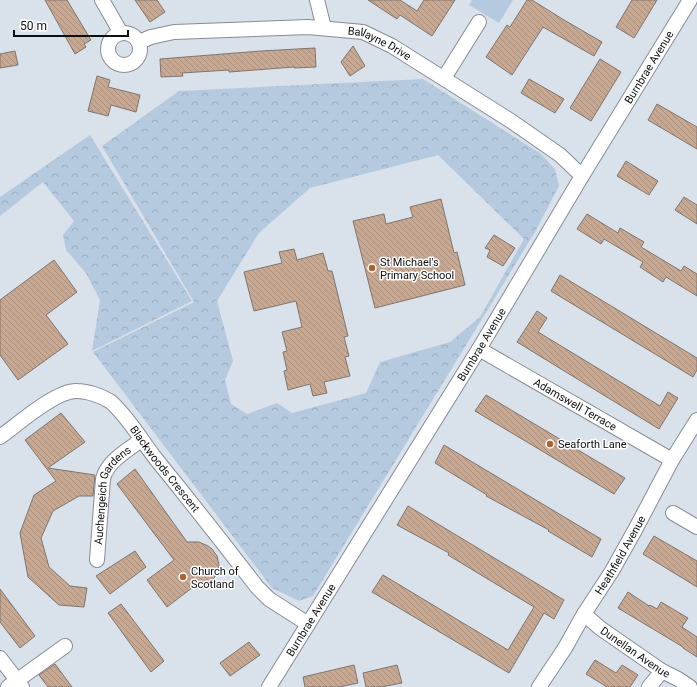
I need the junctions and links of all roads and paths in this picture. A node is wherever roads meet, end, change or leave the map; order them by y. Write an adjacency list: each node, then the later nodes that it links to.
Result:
1 (102, 0): 6 (street)
2 (317, 0): 5 (street)
3 (690, 0): 9 (street, Burnbrae Avenue)
4 (479, 22): 8 (street)
5 (324, 28): 7 (street, Ballayne Drive); 8 (street, Ballayne Drive)
6 (121, 33): 7 (street); 7 (street)
7 (139, 42)
8 (444, 78): 9 (street, Ballayne Drive)
9 (582, 176): 10 (street, Burnbrae Avenue)
10 (479, 349): 14 (street, Adamswell Terrace); 19 (street, Burnbrae Avenue)
11 (697, 420): 14 (street, Heathfield Avenue)
12 (0, 437): 13 (street, Blackwoods Crescent)
13 (141, 440): 17 (street, Auchengeich Gardens); 19 (street, Blackwoods Crescent)
14 (672, 460): 18 (street, Heathfield Avenue)
15 (673, 513): 16 (street)
16 (697, 527)
17 (97, 560)
18 (584, 614): 22 (street, Dunellan Avenue); 25 (street, Heathfield Avenue)
19 (308, 624): 24 (street, Burnbrae Avenue)
20 (65, 646): 23 (street)
21 (0, 658): 23 (street)
22 (662, 671): 26 (street); 27 (street, Dunellan Avenue)
23 (16, 685)
24 (269, 687)
25 (539, 687)
26 (649, 687)
27 (690, 687)

